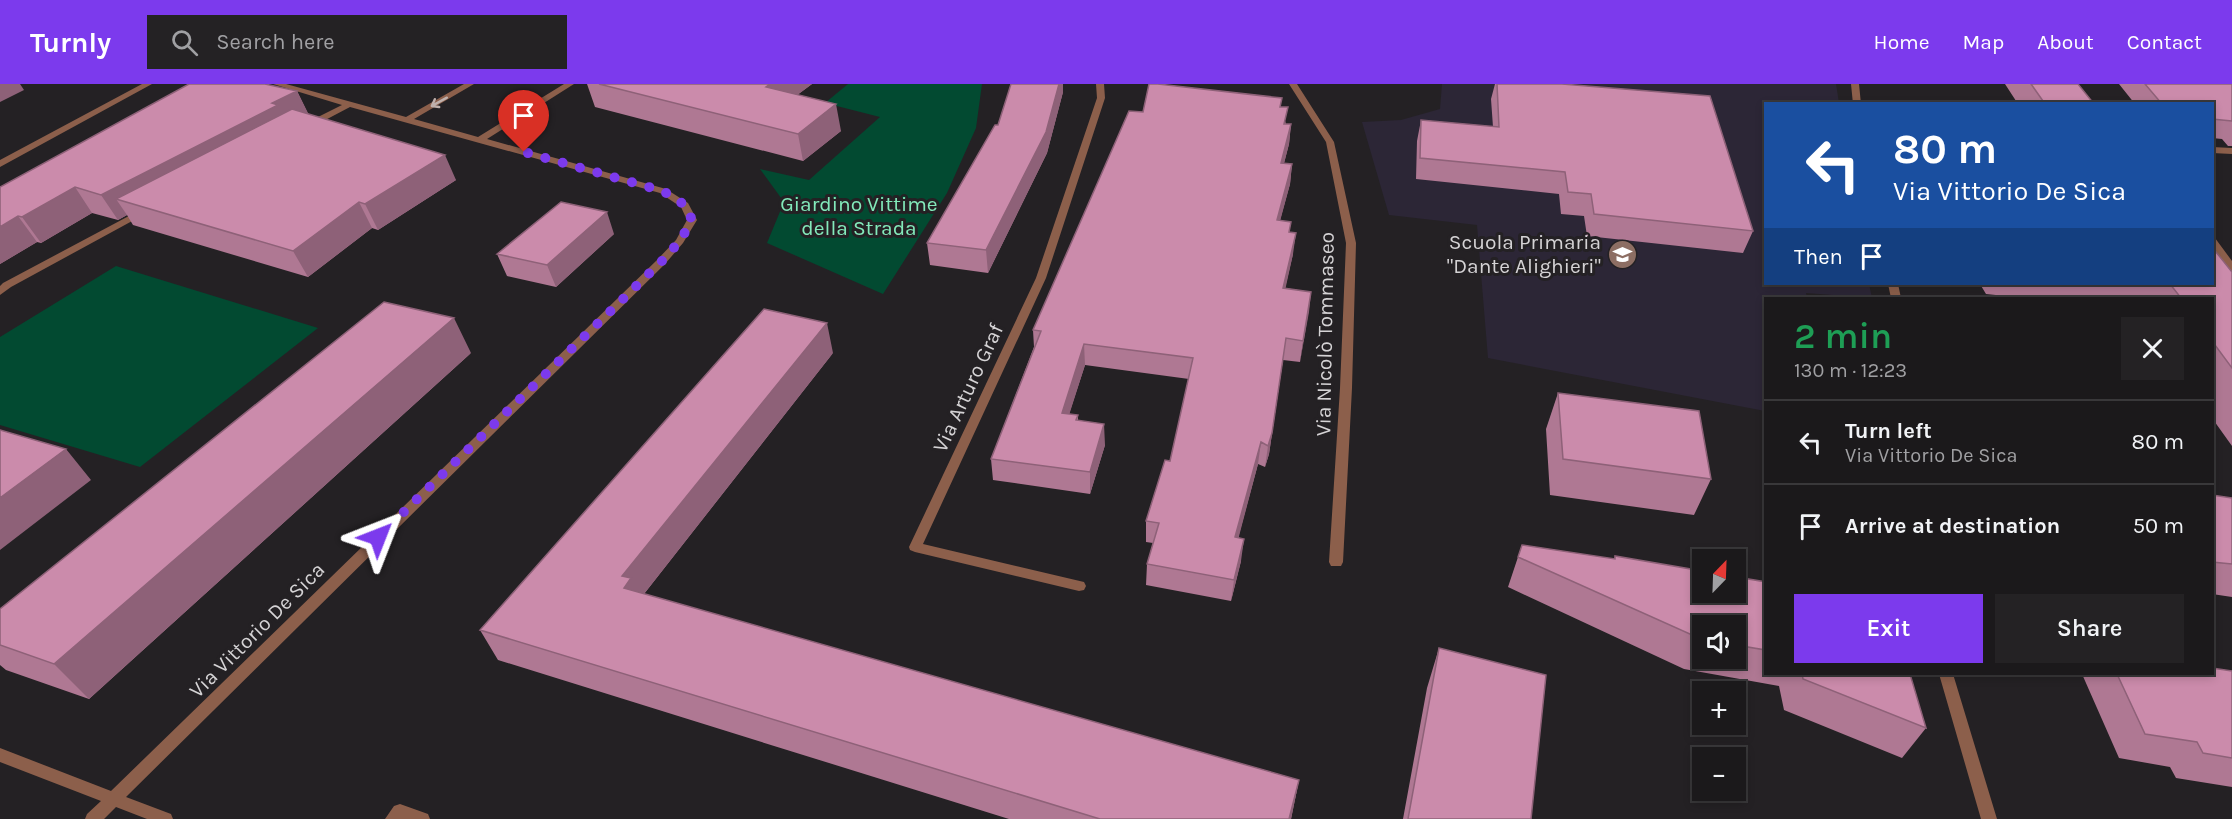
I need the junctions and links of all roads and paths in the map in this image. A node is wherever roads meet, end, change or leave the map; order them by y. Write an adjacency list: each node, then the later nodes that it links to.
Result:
1 (148, 84): 15 (street)
2 (278, 84): 9 (street, Via Vittorio De Sica)
3 (470, 84): 10 (street, one-way to 10)
4 (570, 84): 12 (street)
5 (1100, 84): 21 (street, Via Arturo Graf)
6 (1293, 84): 20 (street, Via Nicolò Tommaseo)
7 (1855, 84): 8 (street)
8 (1857, 102)
9 (349, 104): 10 (street, Via Vittorio De Sica); 11 (street)
10 (407, 120): 12 (street, Via Vittorio De Sica)
11 (297, 132)
12 (480, 140): 24 (street, Via Vittorio De Sica)
13 (2214, 150): 14 (street)
14 (2232, 151)
15 (0, 164)
16 (151, 208): 19 (street)
17 (2214, 243): 18 (street)
18 (2232, 268)
19 (0, 292)
20 (1336, 562)
21 (1079, 586)
22 (1946, 675): 29 (street)
23 (0, 755): 24 (street)
24 (114, 799): 25 (street, Via Vittorio De Sica); 26 (street)
25 (93, 819)
26 (165, 819)
27 (393, 819): 28 (street)
28 (422, 819)
29 (1989, 819)

